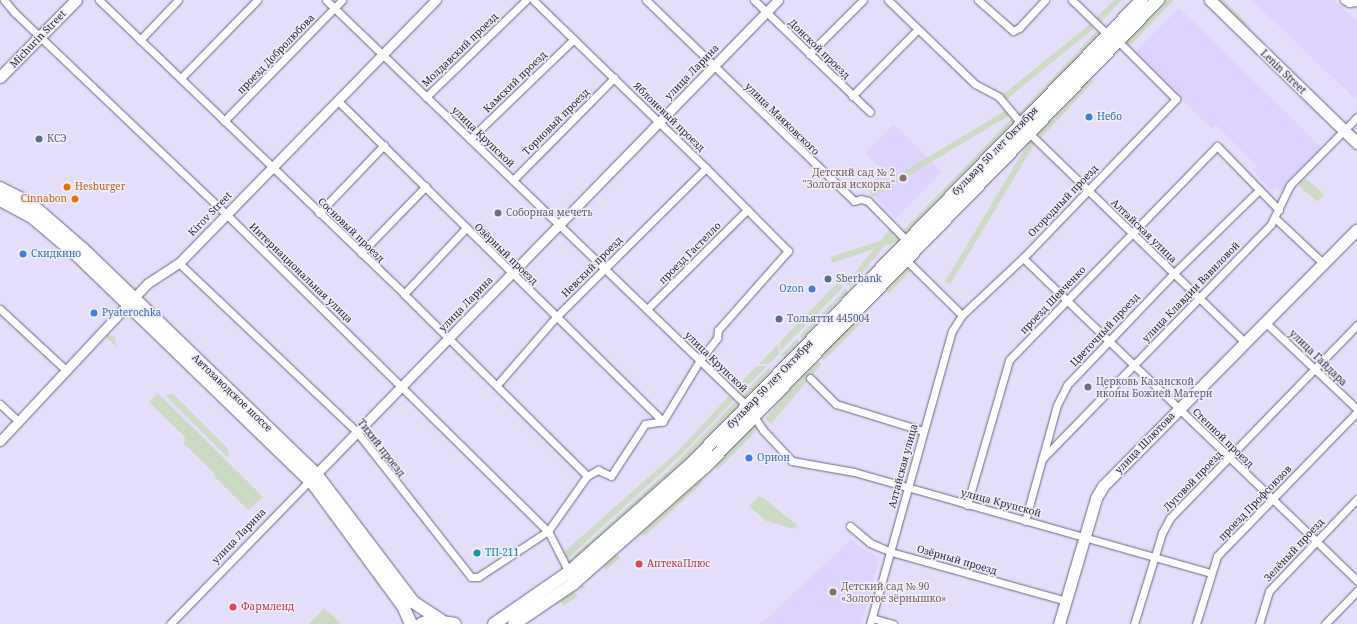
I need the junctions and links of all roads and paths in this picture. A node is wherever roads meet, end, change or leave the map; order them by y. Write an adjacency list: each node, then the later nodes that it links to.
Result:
1 (4, 0): 27 (street, Интернациональная улица)
2 (76, 0): 27 (main road, Michurin Street)
3 (99, 0): 30 (street, Сосновый проезд)
4 (178, 0): 30 (street)
5 (257, 0): 35 (street)
6 (326, 0): 24 (street, улица Крупской)
7 (342, 0): 24 (street, проезд Добролюбова)
8 (436, 0): 31 (street, Kirov Street)
9 (526, 0): 38 (street, Молдавский проезд)
10 (532, 0): 29 (street, Яблоневый проезд)
11 (646, 0): 33 (street, улица Маяковского)
12 (754, 0): 25 (street, Донской проезд)
13 (778, 0): 25 (street, улица Ларина)
14 (863, 0): 32 (street)
15 (888, 0): 26 (street, Алтайская улица)
16 (978, 0): 17 (street)
17 (1045, 0)
18 (1072, 0): 28 (street)
19 (1142, 0): 28 (main road, бульвар 50 лет Октября)
20 (1158, 0): 28 (main road, бульвар 50 лет Октября)
21 (1210, 0): 45 (main road, Lenin Street)
22 (1344, 0): 23 (street)
23 (1357, 2)
24 (334, 8): 31 (street, улица Крупской); 42 (street, проезд Добролюбова)
25 (766, 12): 32 (street, Донской проезд); 33 (street, улица Ларина)
26 (917, 30): 37 (street); 44 (street, Алтайская улица)
27 (40, 36): 34 (main road, Michurin Street); 60 (street, Интернациональная улица)
28 (1113, 38): 44 (main road, бульвар 50 лет Октября); 54 (street, Огородный проезд)
29 (574, 39): 36 (street, Яблоневый проезд); 46 (street, Камский проезд)
30 (140, 40): 35 (street, Сосновый проезд)
31 (382, 54): 38 (street, улица Крупской); 39 (street, Kirov Street)
32 (809, 54): 37 (street, Донской проезд)
33 (713, 66): 43 (street, улица Ларина); 66 (street, улица Маяковского)
34 (0, 77)
35 (181, 78): 42 (street, Сосновый проезд)
36 (614, 78): 43 (street, Яблоневый проезд); 51 (street, Торновый проезд)
37 (852, 96): 40 (street, Донской проезд)
38 (426, 97): 46 (street, улица Крупской)
39 (337, 100): 48 (street, Озёрный проезд); 49 (street, Kirov Street)
40 (870, 112)
41 (1357, 117): 45 (street, улица Клавдии Вавиловой)
42 (224, 121): 49 (street, Сосновый проезд)
43 (659, 122): 50 (street, Яблоневый проезд); 62 (street, улица Ларина)
44 (1025, 129): 54 (street, Алтайская улица); 66 (main road, бульвар 50 лет Октября); 69 (main road, бульвар 50 лет Октября)
45 (1344, 131): 47 (main road, Lenin Street); 58 (street, улица Клавдии Вавиловой)
46 (470, 139): 51 (street, улица Крупской)
47 (1357, 143)
48 (384, 145): 52 (street, Озёрный проезд); 59 (street)
49 (271, 168): 59 (street, Сосновый проезд); 60 (street, Kirov Street)
50 (706, 168): 57 (street, Яблоневый проезд); 72 (street, Невский проезд)
51 (513, 180): 62 (street, улица Крупской)
52 (426, 186): 63 (street, Озёрный проезд); 67 (street)
53 (0, 188): 78 (main road, Автозаводское шоссе)
54 (1087, 190): 64 (street, Алтайская улица); 68 (street, Огородный проезд)
55 (1259, 190): 58 (street); 64 (street, проезд Шевченко); 74 (street, Цветочный проезд)
56 (0, 200): 78 (main road, Автозаводское шоссе)
57 (747, 210): 80 (street, проезд Гастелло); 88 (street, Яблоневый проезд)
58 (1280, 210): 61 (street, улица Клавдии Вавиловой)
59 (319, 213): 67 (street, Сосновый проезд)
60 (226, 214): 70 (street, Kirov Street); 94 (street, Интернациональная улица)
61 (1275, 218): 71 (street); 76 (street, улица Клавдии Вавиловой)
62 (559, 224): 72 (street, улица Крупской); 73 (street, улица Ларина)
63 (466, 228): 73 (street, Озёрный проезд); 75 (street)
64 (1132, 233): 74 (street, Алтайская улица); 77 (street, проезд Шевченко)
65 (1355, 233): 71 (main road, улица Шлютова)
66 (908, 242): 98 (main road, бульвар 50 лет Октября)
67 (361, 253): 75 (street, Сосновый проезд)
68 (1023, 258): 77 (street, Степной проезд); 81 (street, Огородный проезд)
69 (906, 260): 81 (street); 98 (main road, бульвар 50 лет Октября)
70 (178, 263): 78 (street, Kirov Street); 102 (street, Тихий проезд)
71 (1323, 263): 83 (main road, улица Шлютова)
72 (604, 268): 80 (street, улица Крупской); 82 (street, Невский проезд)
73 (511, 273): 82 (street, Озёрный проезд); 85 (street, улица Ларина)
74 (1174, 273): 76 (street, Алтайская улица); 86 (street, Цветочный проезд)
75 (404, 294): 85 (street, Сосновый проезд)
76 (1199, 298): 87 (street, Алтайская улица); 89 (street, улица Клавдии Вавиловой)
77 (1066, 300): 86 (street, Степной проезд); 111 (street, проезд Шевченко)
78 (131, 302): 91 (street, Kirov Street); 107 (main road, Автозаводское шоссе)
79 (0, 309): 91 (street)
80 (647, 310): 88 (street, улица Крупской)
81 (962, 315): 101 (street, Алтайская улица)
82 (556, 317): 93 (street, Невский проезд); 99 (street, Озёрный проезд)
83 (1266, 322): 87 (main road, улица Шлютова); 90 (street, улица Гайдара)
84 (1357, 325): 90 (street, Луговой проезд)
85 (448, 339): 93 (street, Сосновый проезд); 94 (street, улица Ларина)
86 (1108, 341): 89 (street, Степной проезд); 105 (street, Цветочный проезд)
87 (1245, 342): 96 (main road, улица Шлютова)
88 (700, 360): 98 (street, улица Крупской); 99 (street)
89 (1134, 366): 96 (street, Степной проезд); 105 (street, улица Клавдии Вавиловой)
90 (1314, 369): 97 (street, улица Гайдара); 104 (street, Луговой проезд)
91 (66, 371): 100 (street, Kirov Street)
92 (810, 378): 101 (street)
93 (497, 385): 106 (street, Сосновый проезд)
94 (402, 386): 102 (street, улица Ларина); 114 (street, Интернациональная улица)
95 (0, 404): 100 (street)
96 (1178, 409): 104 (street, Степной проезд); 115 (main road, улица Шлютова)
97 (1357, 410): 110 (street, проезд Профсоюзов)
98 (751, 412): 108 (street, улица Крупской); 119 (main road, бульвар 50 лет Октября); 131 (main road, бульвар 50 лет Октября)
99 (663, 421): 106 (street)
100 (19, 422): 103 (street, Kirov Street)
101 (923, 431): 108 (street, Алтайская улица)
102 (358, 432): 107 (street, улица Ларина); 114 (street, Тихий проезд)
103 (0, 442)
104 (1229, 458): 110 (street, Степной проезд); 118 (street, Луговой проезд)
105 (1042, 459): 112 (street, Цветочный проезд)
106 (587, 476): 114 (street)
107 (313, 477): 124 (main road, Автозаводское шоссе); 126 (street, улица Ларина); 127 (main road, Автозаводское шоссе)
108 (907, 488): 111 (street, улица Крупской); 117 (street, Алтайская улица)
109 (1357, 499): 116 (street, Зелёный проезд)
110 (1272, 500): 116 (street, Степной проезд); 120 (street, проезд Профсоюзов)
111 (967, 504): 112 (street, улица Крупской)
112 (1025, 520): 115 (street, улица Крупской)
113 (850, 526): 117 (street, Озёрный проезд)
114 (548, 531): 119 (street, Интернациональная улица)
115 (1085, 536): 118 (street, улица Крупской); 123 (main road, улица Шлютова)
116 (1315, 541): 121 (street, Степной проезд); 136 (street, Зелёный проезд)
117 (891, 552): 123 (street, Озёрный проезд); 125 (street, Алтайская улица)
118 (1153, 556): 120 (street, улица Крупской); 134 (street, Луговой проезд)
119 (569, 572): 130 (main road, бульвар 50 лет Октября)
120 (1210, 573): 135 (street, проезд Профсоюзов)
121 (1357, 581)
122 (1357, 591): 137 (street)
123 (1066, 601): 133 (main road, улица Шлютова)
124 (441, 620): 128 (main road); 129 (main road)
125 (871, 621): 132 (street)
126 (170, 624)
127 (411, 624)
128 (421, 624)
129 (455, 624)
130 (494, 624)
131 (514, 624)
132 (893, 624)
133 (1059, 624)
134 (1134, 624)
135 (1196, 624)
136 (1259, 624)
137 (1326, 624)

